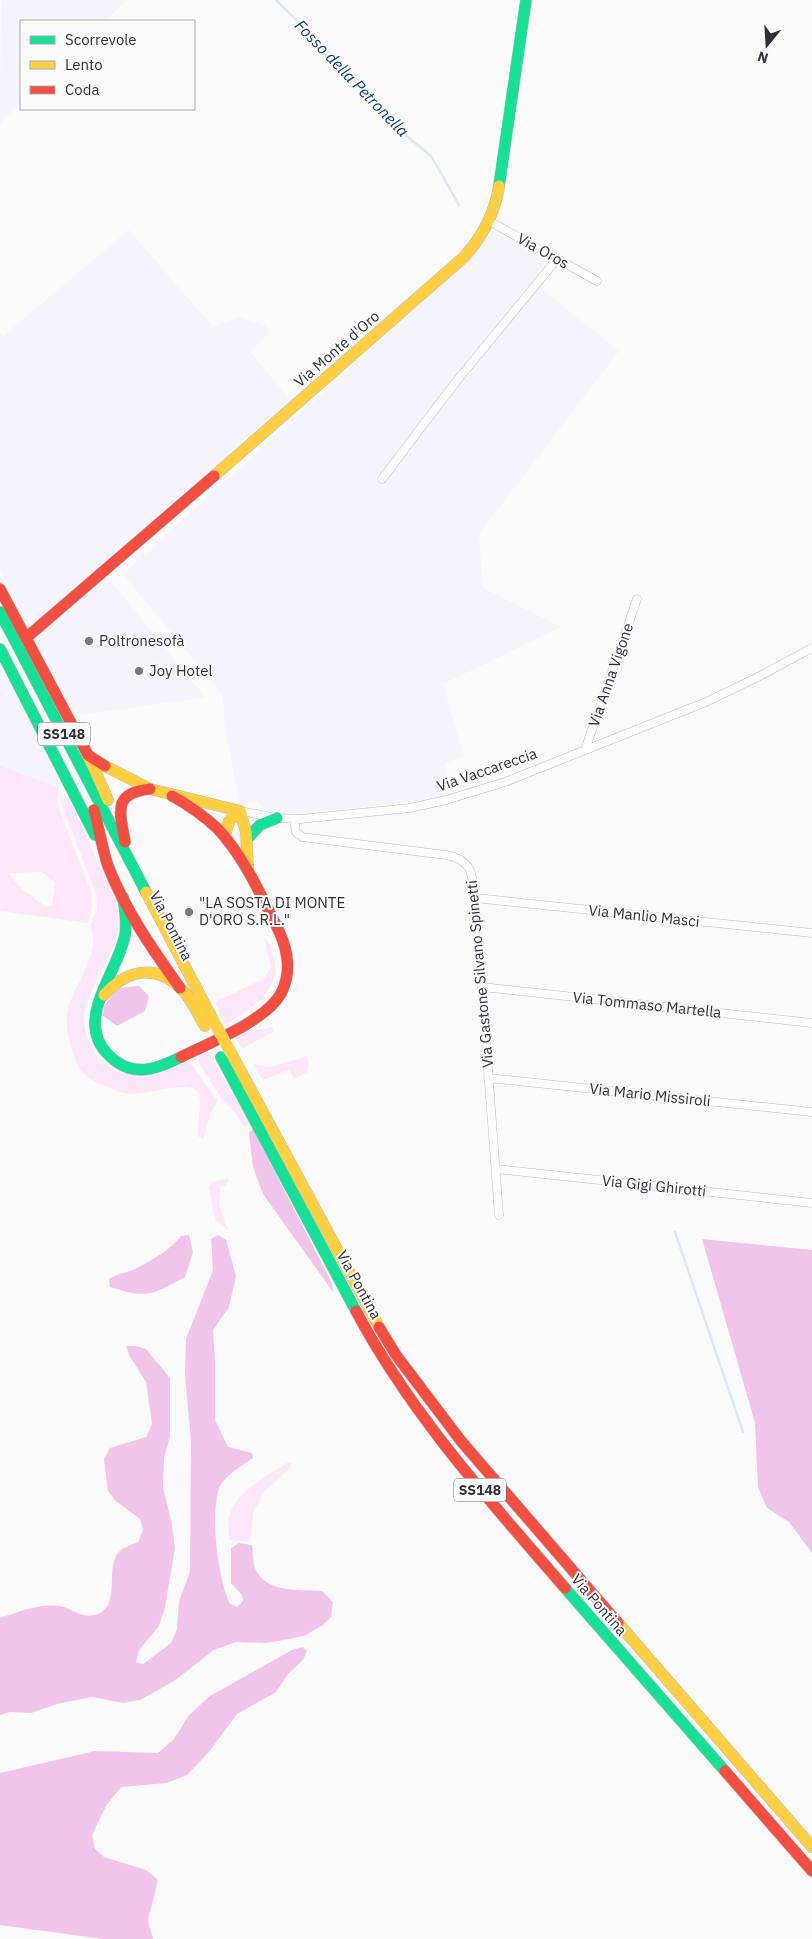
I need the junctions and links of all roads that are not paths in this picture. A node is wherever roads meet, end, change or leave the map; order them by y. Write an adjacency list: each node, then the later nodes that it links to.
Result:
1 (526, 0): 2 (main road, Via Monte d'Oro)
2 (490, 221): 3 (street, Via Oros); 10 (main road, Via Monte d'Oro)
3 (557, 259): 4 (street, Via Oros); 5 (street)
4 (596, 281)
5 (382, 479)
6 (0, 589): 10 (main road)
7 (638, 599): 13 (street, Via Anna Vigone)
8 (0, 612): 23 (main road, Via Pontina / SS148)
9 (0, 632): 17 (main road, Via Pontina / SS148)
10 (26, 638): 14 (main road)
11 (812, 648): 13 (street, Via Vaccareccia)
12 (0, 649): 24 (main road)
13 (586, 750): 20 (street, Via Vaccareccia)
14 (88, 755): 15 (main road, Via Vaccareccia); 23 (main road)
15 (150, 789): 16 (main road, Via Vaccareccia); 23 (main road)
16 (172, 796): 18 (main road, Via Vaccareccia); 21 (main road)
17 (94, 810): 24 (main road); 32 (main road, Via Pontina / SS148)
18 (240, 811): 19 (street, Via Vaccareccia); 21 (main road); 22 (main road)
19 (277, 818): 20 (street, Via Vaccareccia); 22 (main road)
20 (294, 819): 27 (street, Via Gastone Silvano Spinetti)
21 (225, 836): 25 (main road)
22 (248, 838): 25 (main road)
23 (128, 856): 32 (main road, Via Pontina / SS148)
24 (108, 865): 26 (main road)
25 (249, 870): 31 (main road)
26 (123, 897): 30 (main road); 31 (main road)
27 (475, 898): 28 (street, Via Manlio Masci); 29 (street, Via Gastone Silvano Spinetti)
28 (812, 934)
29 (482, 987): 33 (street, Via Tommaso Martella); 35 (street, Via Gastone Silvano Spinetti)
30 (180, 988): 31 (main road); 32 (main road)
31 (98, 1002)
32 (209, 1023): 34 (main road, Via Pontina / SS148)
33 (812, 1023)
34 (226, 1055): 40 (main road, Via Pontina / SS148); 41 (main road, Via Pontina / SS148)
35 (488, 1078): 36 (street, Via Mario Missiroli); 37 (street, Via Gastone Silvano Spinetti)
36 (812, 1112)
37 (497, 1169): 38 (street, Via Gigi Ghirotti); 39 (street, Via Gastone Silvano Spinetti)
38 (812, 1203)
39 (499, 1215)
40 (812, 1847)
41 (812, 1870)

